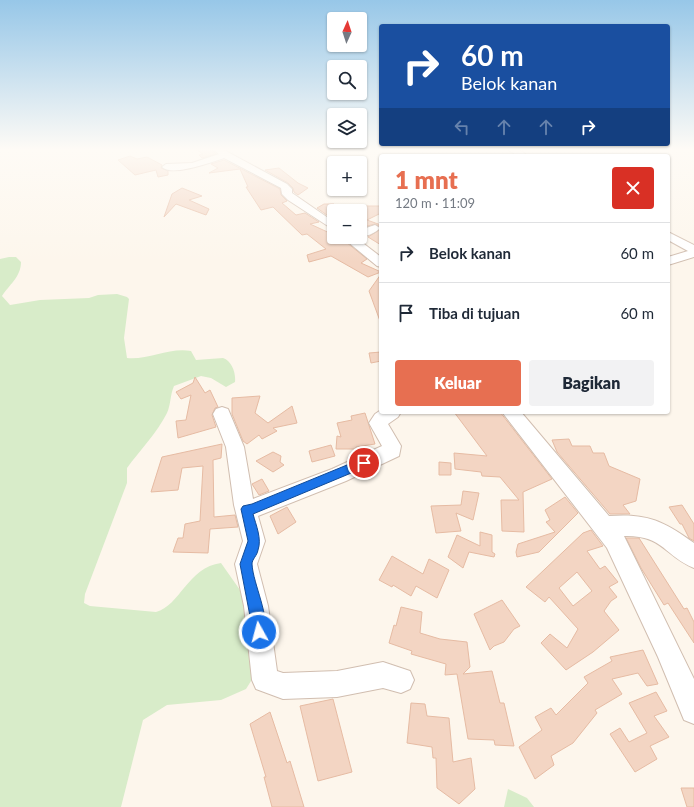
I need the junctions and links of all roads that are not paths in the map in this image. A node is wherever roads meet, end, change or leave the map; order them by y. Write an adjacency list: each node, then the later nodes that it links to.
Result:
1 (284, 187): 2 (street)
2 (327, 222)
3 (375, 228): 4 (street)
4 (367, 231)
5 (670, 236): 7 (street)
6 (361, 244): 10 (street)
7 (694, 250)
8 (694, 253): 9 (street)
9 (670, 260)
10 (379, 261)
11 (222, 414): 14 (street)
12 (389, 414): 14 (street)
13 (513, 414): 15 (street)
14 (246, 509): 17 (street)
15 (606, 527): 16 (street); 18 (street)
16 (694, 557)
17 (401, 680)
18 (694, 710)

